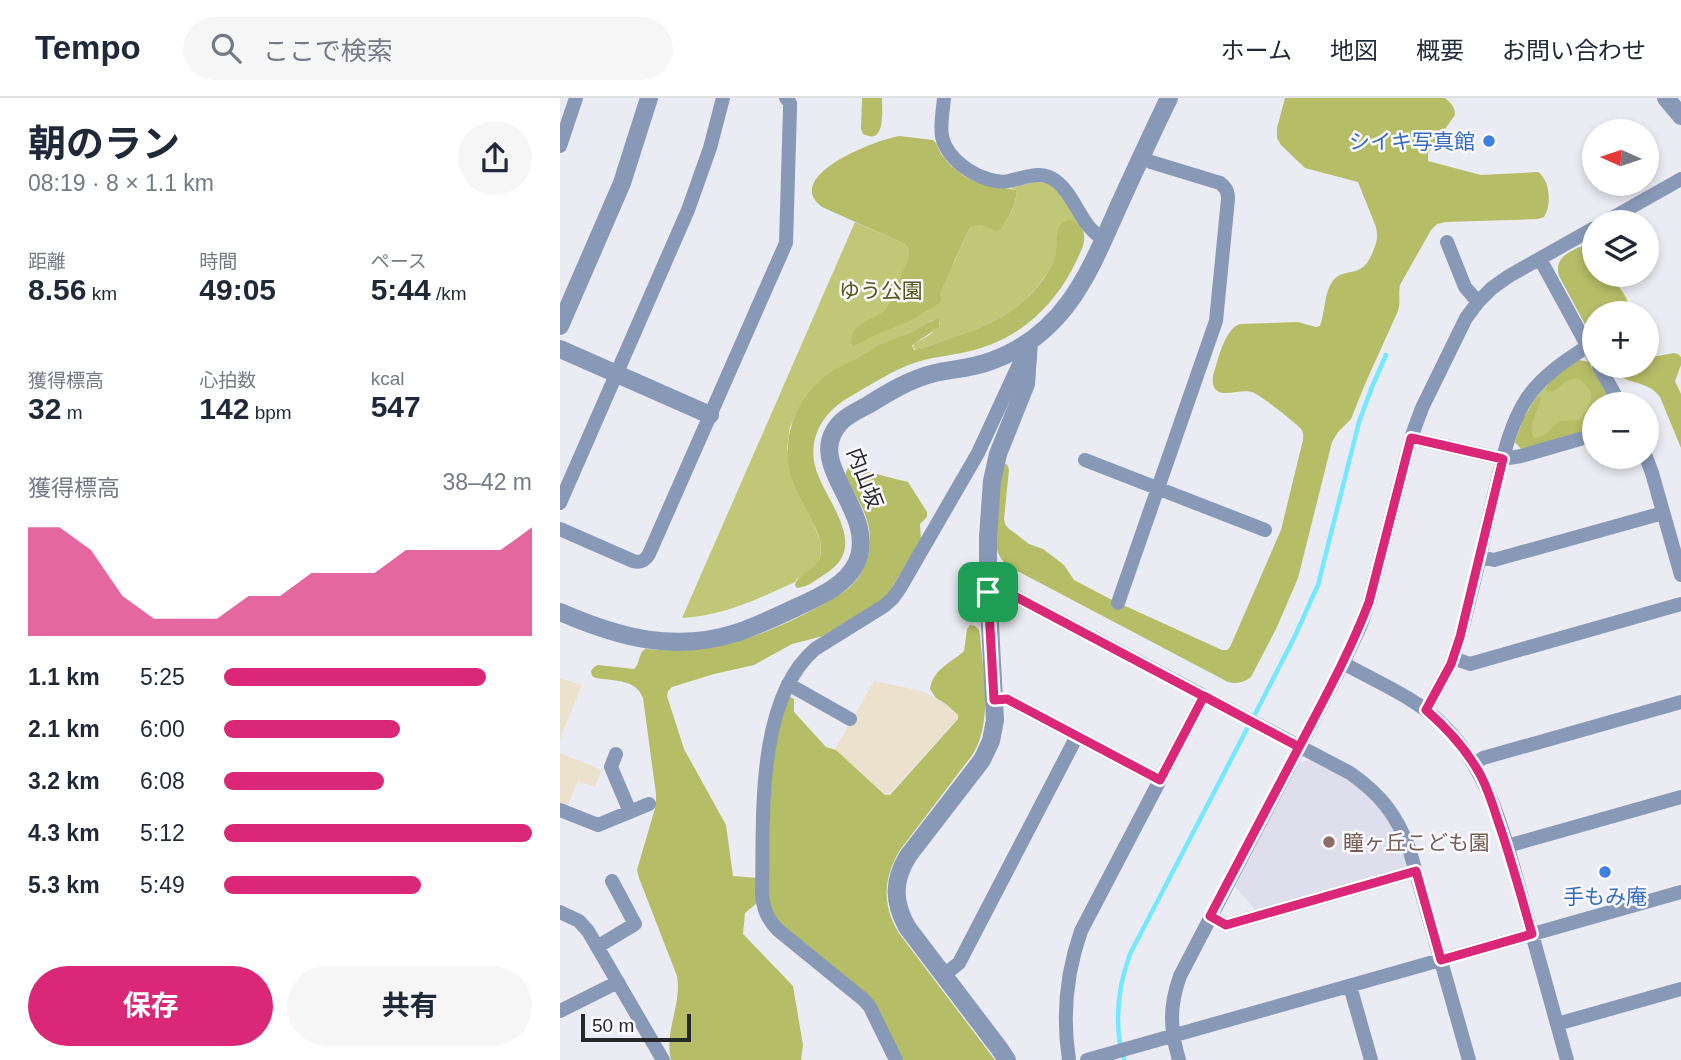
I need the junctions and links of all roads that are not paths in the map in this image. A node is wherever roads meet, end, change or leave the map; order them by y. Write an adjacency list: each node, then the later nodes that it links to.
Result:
1 (576, 98): 9 (street)
2 (649, 98): 19 (street)
3 (723, 98): 24 (street)
4 (944, 98): 15 (street)
5 (1169, 98): 11 (street, 内山坂)
6 (1666, 98): 8 (street)
7 (788, 99): 25 (street)
8 (1681, 116)
9 (564, 119): 10 (street)
10 (560, 146)
11 (1141, 157): 15 (street, 内山坂); 31 (street)
12 (1681, 179): 13 (street)
13 (1626, 210)
14 (1582, 235): 17 (street)
15 (1104, 239): 21 (street, 内山坂)
16 (1447, 242): 18 (street)
17 (1540, 259): 18 (street); 20 (street)
18 (1478, 302): 26 (street)
19 (560, 326)
20 (1582, 336)
21 (1029, 342): 38 (street); 41 (street, 内山坂); 44 (street)
22 (560, 349): 24 (street)
23 (1582, 356): 28 (street)
24 (617, 374): 25 (street); 32 (street)
25 (710, 415): 34 (street)
26 (1411, 438): 28 (street); 43 (street)
27 (1582, 438): 28 (street)
28 (1503, 459): 36 (street)
29 (1085, 460): 31 (street)
30 (1650, 469): 33 (street)
31 (1158, 488): 35 (street); 39 (street)
32 (560, 503)
33 (1663, 513): 36 (street); 37 (street)
34 (560, 529)
35 (1265, 530)
36 (1480, 557): 42 (street)
37 (1681, 575)
38 (988, 592): 45 (street); 46 (street)
39 (1118, 603)
40 (1681, 604): 42 (street)
41 (560, 612)
42 (1453, 658): 48 (street)
43 (1343, 663): 48 (street); 51 (street)
44 (788, 684): 49 (street); 76 (street)
45 (1204, 696): 51 (street); 54 (street)
46 (994, 700): 50 (street); 68 (street)
47 (1681, 702): 53 (street)
48 (1426, 710): 53 (street)
49 (850, 719)
50 (1077, 736): 54 (street); 68 (street)
51 (1299, 747): 60 (street); 64 (street)
52 (616, 754): 58 (street)
53 (1474, 764): 59 (street)
54 (1160, 780): 78 (street)
55 (1681, 797): 59 (street)
56 (649, 804): 58 (street)
57 (560, 810): 58 (street)
58 (630, 812)
59 (1507, 846): 65 (street)
60 (1416, 871): 64 (street); 67 (street)
61 (612, 881): 66 (street)
62 (1681, 892): 65 (street)
63 (560, 912): 66 (street)
64 (1210, 916): 74 (street)
65 (1532, 934): 67 (street); 73 (street)
66 (597, 947): 69 (street)
67 (1441, 960): 70 (street); 82 (street)
68 (944, 975): 77 (street)
69 (618, 982): 72 (street); 75 (street)
70 (1350, 986): 74 (street); 81 (street)
71 (1681, 989): 73 (street)
72 (560, 1011)
73 (1557, 1024): 83 (street)
74 (1172, 1036): 79 (street); 80 (street)
75 (663, 1060)
76 (895, 1060)
77 (1007, 1060)
78 (1069, 1060)
79 (1087, 1060)
80 (1179, 1060)
81 (1371, 1060)
82 (1468, 1060)
83 (1567, 1060)

